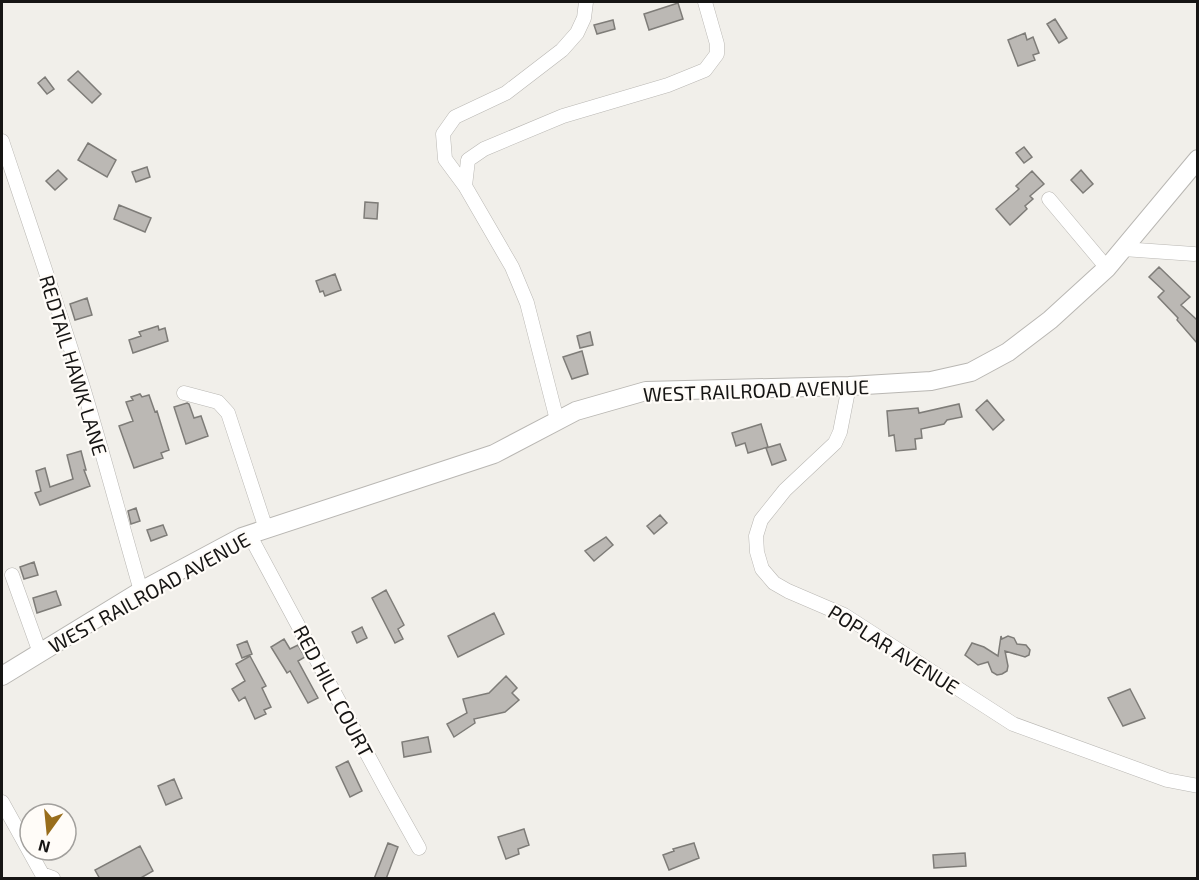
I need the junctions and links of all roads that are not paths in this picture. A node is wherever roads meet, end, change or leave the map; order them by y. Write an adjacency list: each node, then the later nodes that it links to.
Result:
1 (586, 2): 5 (street)
2 (705, 2): 5 (street)
3 (2, 141): 15 (street, REDTAIL HAWK LANE)
4 (1197, 159): 7 (main road, WEST RAILROAD AVENUE)
5 (465, 186): 12 (street)
6 (1049, 199): 9 (street)
7 (1124, 249): 8 (street); 9 (main road, WEST RAILROAD AVENUE)
8 (1194, 254)
9 (1107, 268): 10 (main road, WEST RAILROAD AVENUE)
10 (849, 386): 12 (main road, WEST RAILROAD AVENUE); 18 (street, POPLAR AVENUE)
11 (184, 393): 13 (street, RED HILL COURT)
12 (557, 420): 13 (main road, WEST RAILROAD AVENUE)
13 (258, 531): 15 (main road, WEST RAILROAD AVENUE); 20 (street, RED HILL COURT)
14 (12, 575): 16 (street)
15 (141, 591): 16 (main road, WEST RAILROAD AVENUE)
16 (40, 653): 17 (main road, WEST RAILROAD AVENUE)
17 (2, 676)
18 (1197, 786)
19 (2, 802): 21 (street)
20 (419, 848)
21 (53, 879)

